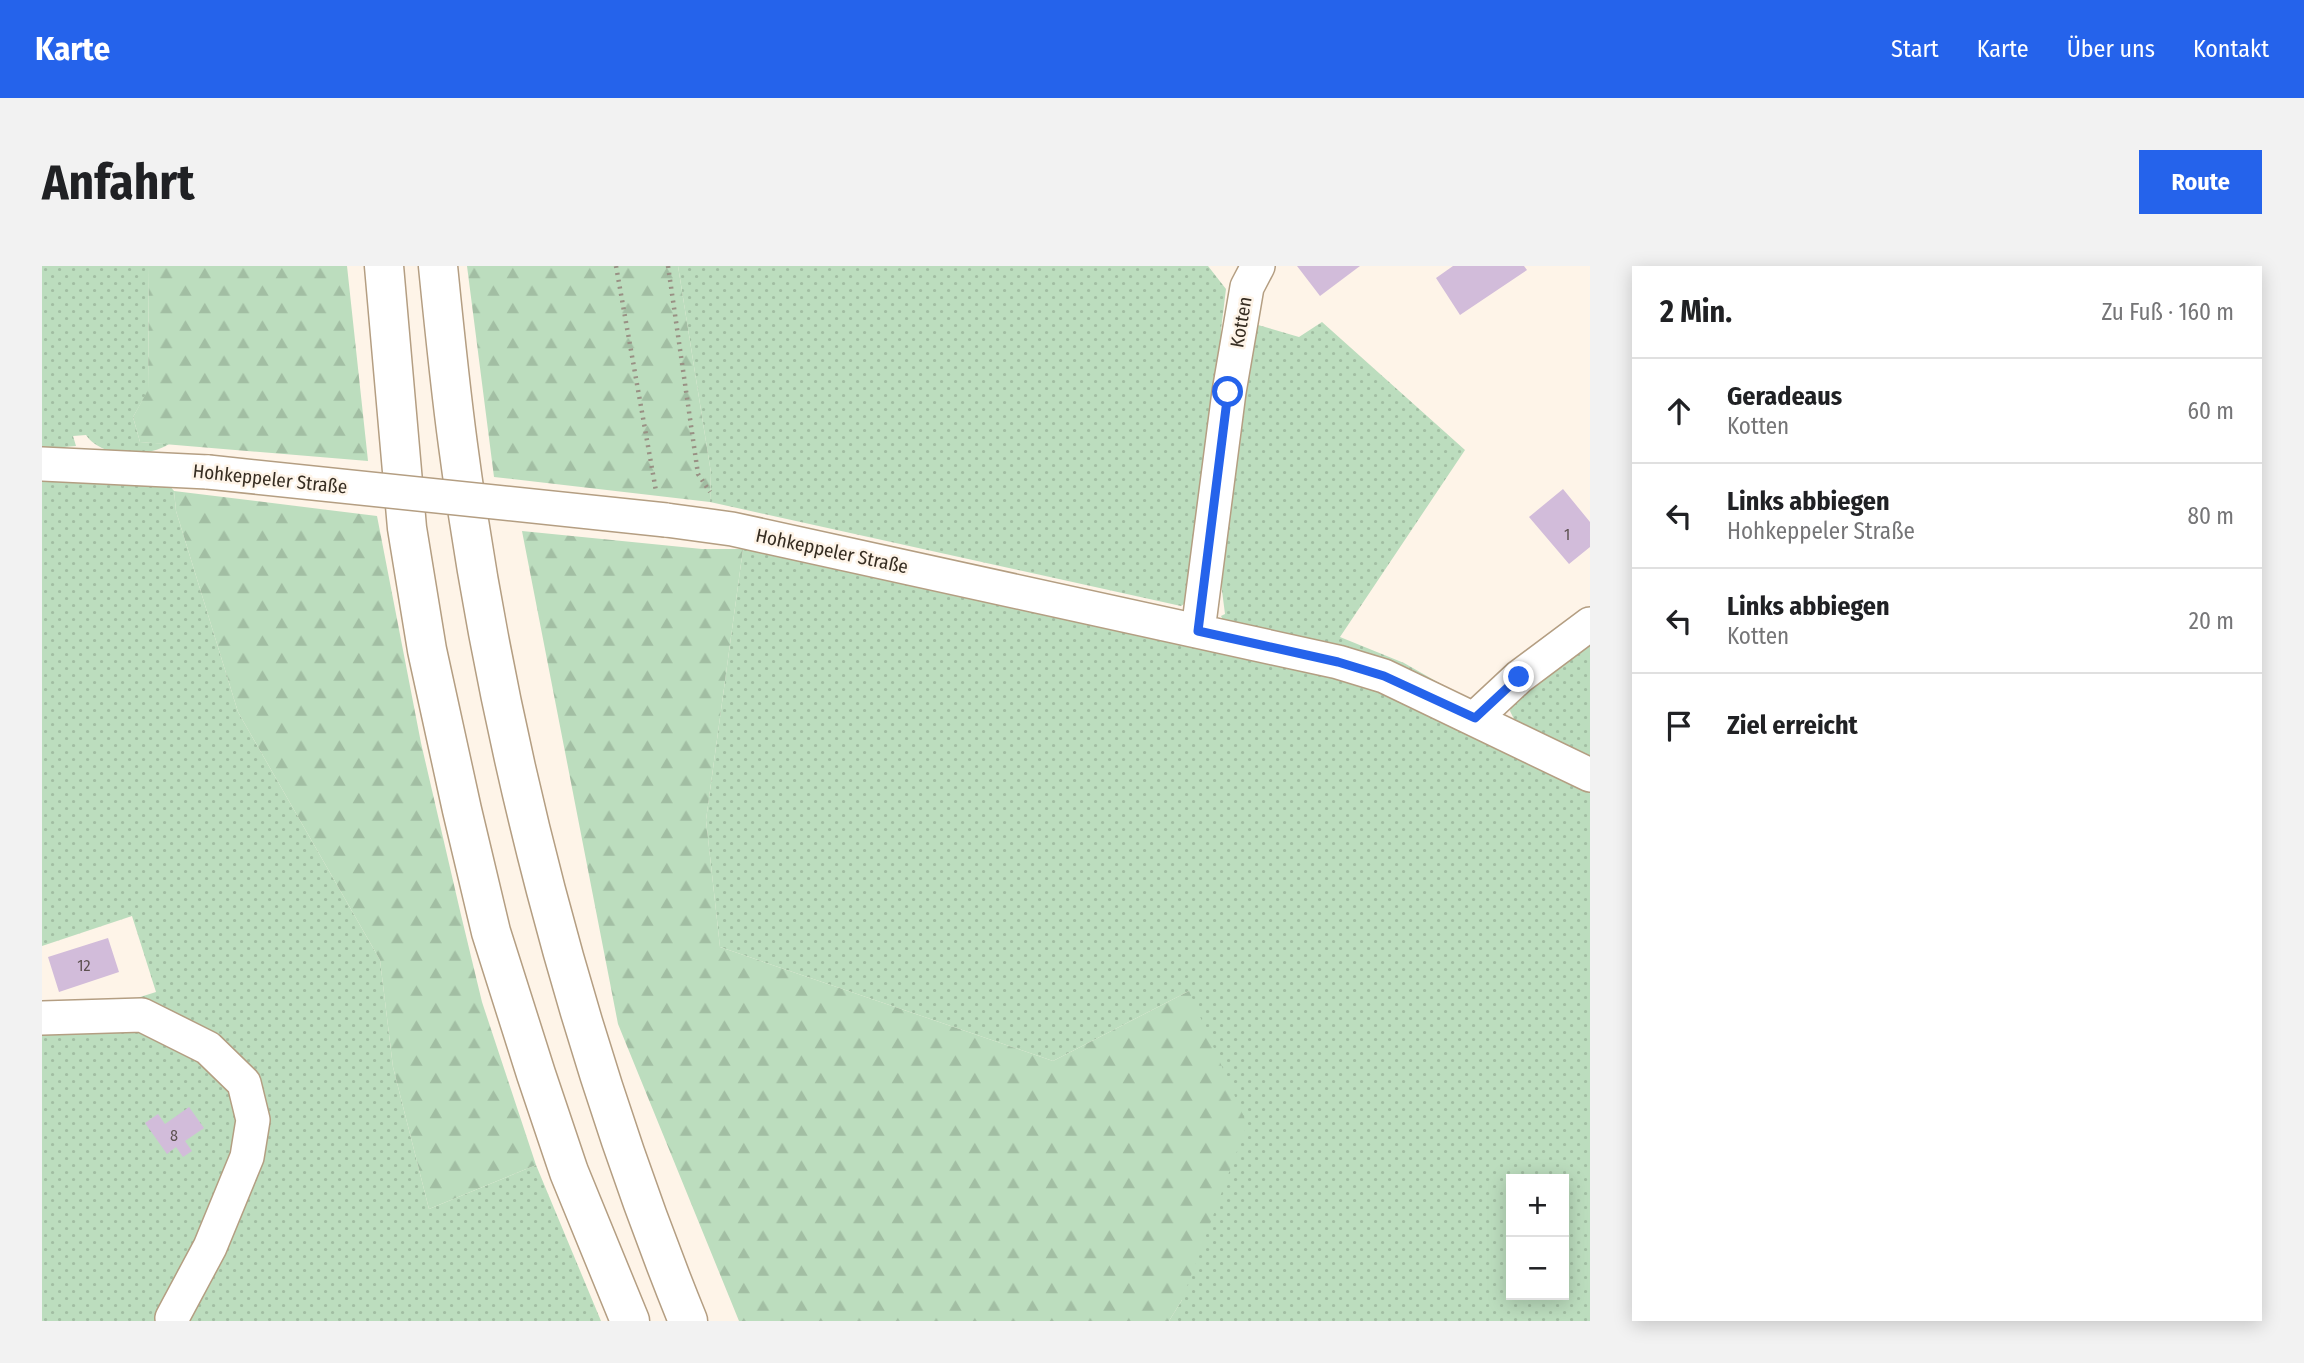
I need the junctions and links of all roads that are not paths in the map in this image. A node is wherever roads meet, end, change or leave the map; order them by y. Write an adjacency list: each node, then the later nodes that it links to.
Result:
1 (384, 266): 11 (highway)
2 (438, 266): 12 (highway)
3 (1258, 266): 6 (street, Kotten)
4 (42, 464): 6 (street, Hohkeppeler Straße, bridge)
5 (1590, 624): 7 (street)
6 (1198, 631): 7 (street, Hohkeppeler Straße)
7 (1475, 718): 8 (street, Hohkeppeler Straße)
8 (1590, 775)
9 (45, 1009): 10 (street)
10 (172, 1318)
11 (630, 1321)
12 (688, 1321)

